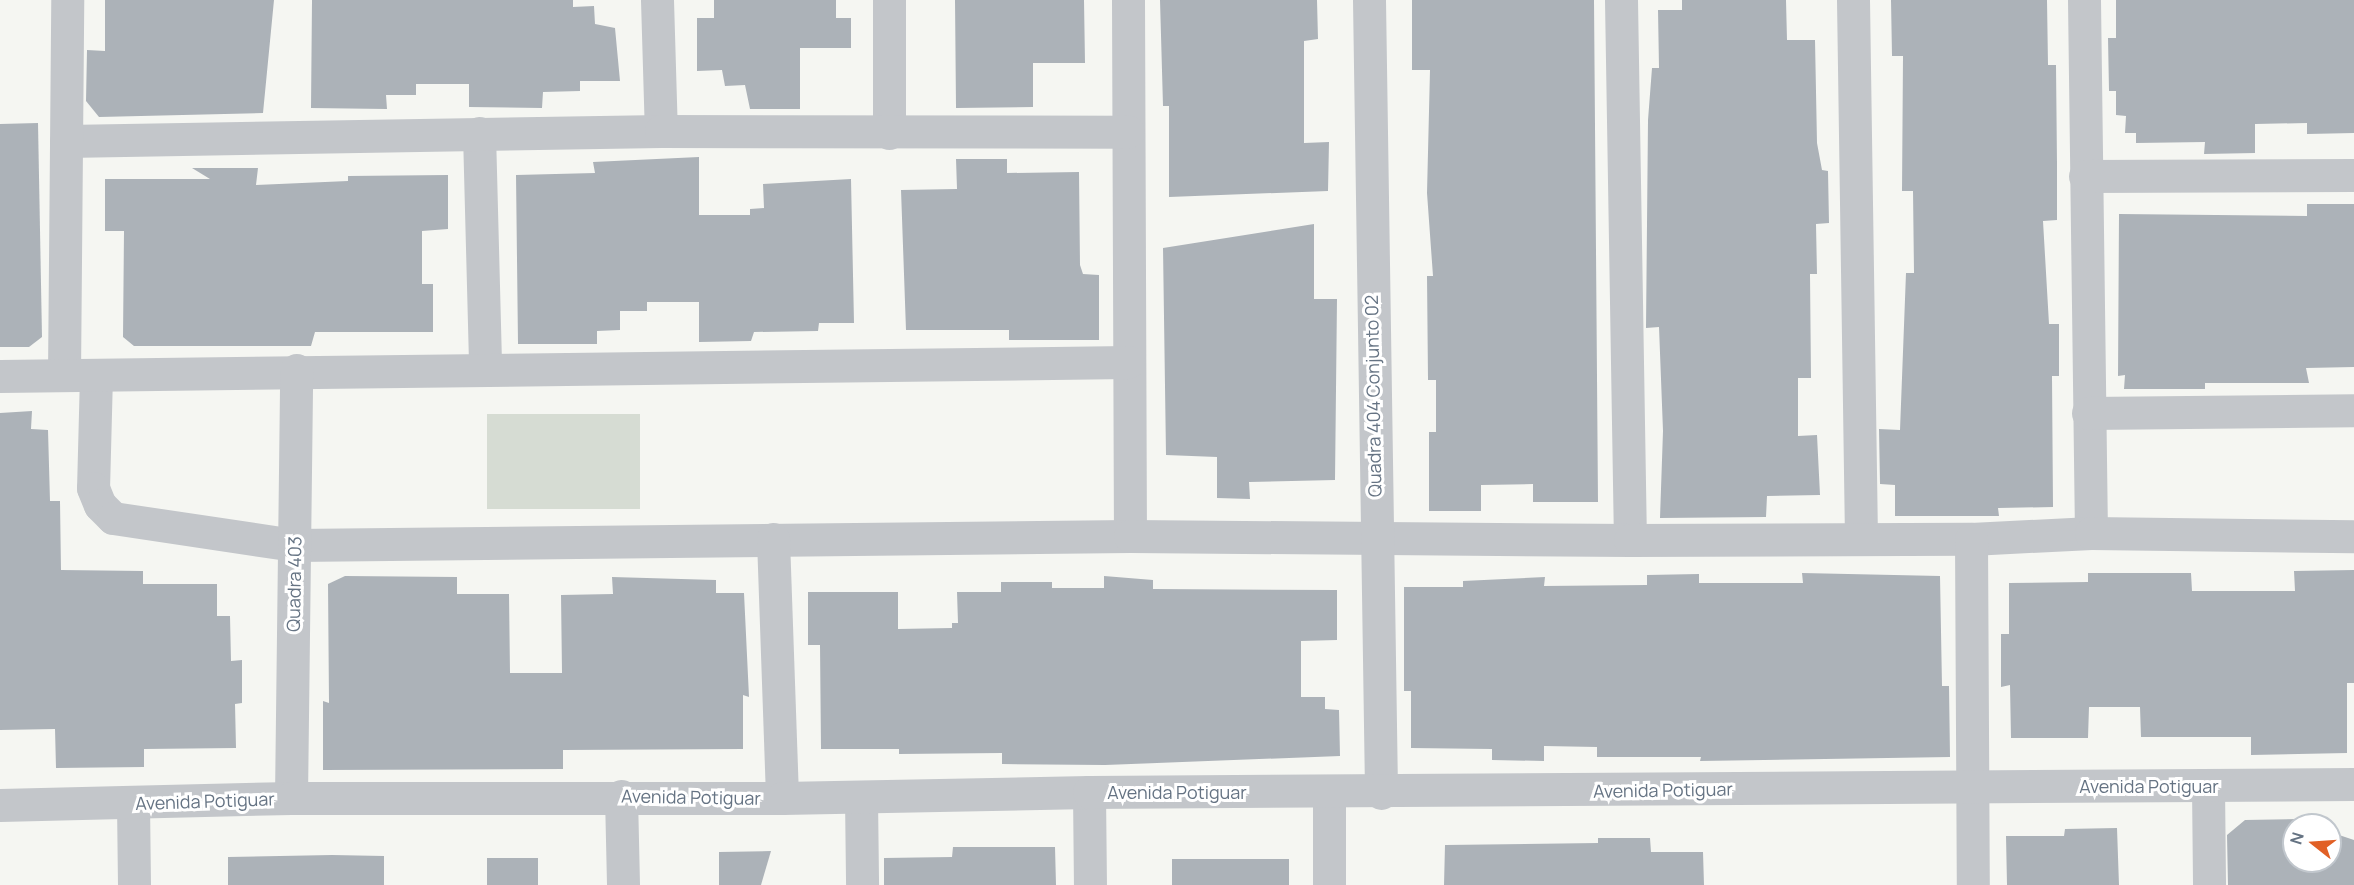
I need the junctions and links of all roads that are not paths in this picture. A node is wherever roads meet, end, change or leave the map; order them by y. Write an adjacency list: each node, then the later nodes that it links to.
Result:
1 (67, 0): 13 (street)
2 (657, 0): 9 (street)
3 (889, 0): 12 (street)
4 (1128, 0): 10 (street)
5 (1369, 0): 24 (street, Quadra 404 Conjunto 02)
6 (1621, 0): 30 (street)
7 (1854, 0): 27 (street)
8 (2084, 0): 15 (street)
9 (661, 131): 11 (street); 12 (street)
10 (1128, 132): 12 (street); 16 (street)
11 (479, 133): 13 (street); 17 (street)
12 (889, 134)
13 (66, 141): 19 (street)
14 (2354, 175): 15 (street)
15 (2085, 176): 22 (street)
16 (1128, 362): 17 (street); 25 (street)
17 (485, 369): 18 (street)
18 (296, 370): 19 (street); 31 (street, Quadra 403)
19 (80, 375): 20 (street); 31 (street)
20 (0, 376)
21 (2354, 410): 22 (street)
22 (2088, 413): 23 (street)
23 (2091, 533): 26 (street); 28 (street)
24 (1375, 535): 25 (street); 30 (street); 37 (street, Quadra 404 Conjunto 02)
25 (1130, 536): 29 (street)
26 (2354, 536)
27 (1861, 537): 28 (street); 30 (street)
28 (1971, 539): 34 (street)
29 (773, 540): 31 (street); 41 (street)
30 (1630, 540)
31 (294, 545): 40 (street, Quadra 403)
32 (2354, 784): 33 (street, Avenida Potiguar)
33 (2208, 786): 34 (street, Avenida Potiguar); 50 (street)
34 (1974, 787): 37 (street, Avenida Potiguar); 49 (street)
35 (1089, 792): 36 (street, Avenida Potiguar); 39 (street, Avenida Potiguar); 47 (street)
36 (1329, 792): 37 (street, Avenida Potiguar); 48 (street)
37 (1381, 793)
38 (621, 796): 40 (street, Avenida Potiguar); 41 (street, Avenida Potiguar); 45 (street)
39 (861, 797): 41 (street, Avenida Potiguar); 46 (street)
40 (291, 798): 42 (street, Avenida Potiguar)
41 (782, 798)
42 (133, 803): 43 (street, Avenida Potiguar); 44 (street)
43 (0, 805)
44 (134, 885)
45 (623, 885)
46 (862, 885)
47 (1090, 885)
48 (1329, 885)
49 (1973, 885)
50 (2209, 885)

